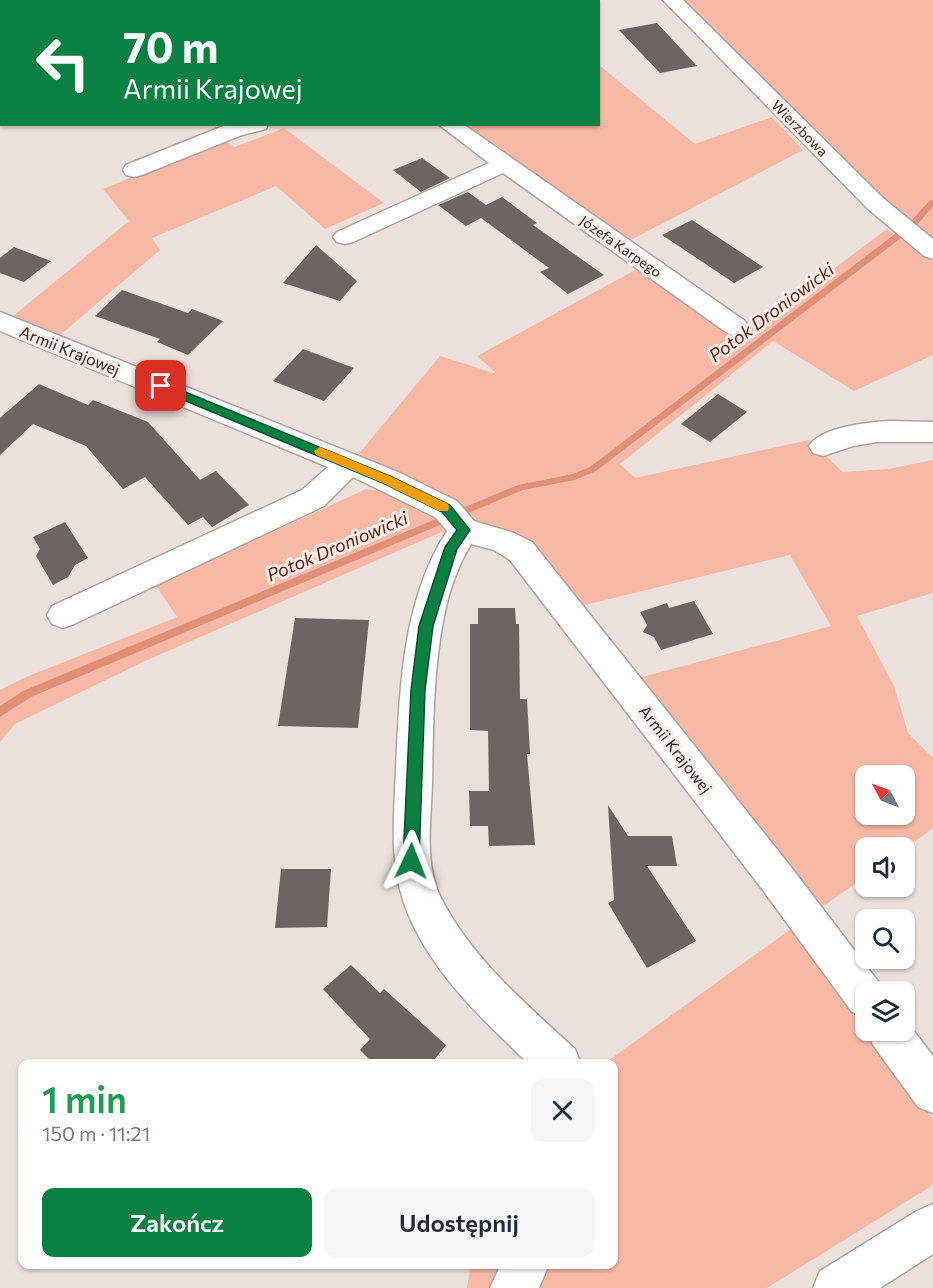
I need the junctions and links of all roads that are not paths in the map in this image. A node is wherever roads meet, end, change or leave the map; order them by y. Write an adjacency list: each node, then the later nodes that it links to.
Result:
1 (672, 0): 7 (street, Wierzbowa)
2 (250, 126): 5 (street)
3 (451, 126): 4 (street, Józefa Karpego)
4 (505, 164): 6 (street); 9 (street, Józefa Karpego)
5 (134, 170)
6 (345, 237)
7 (915, 237)
8 (0, 321): 12 (street, Armii Krajowej)
9 (736, 327)
10 (933, 432): 11 (street)
11 (823, 446)
12 (348, 463): 13 (street, Armii Krajowej); 14 (street)
13 (455, 520): 15 (street, Armii Krajowej); 17 (street)
14 (63, 615)
15 (855, 984)
16 (896, 1041): 18 (street)
17 (555, 1059)
18 (933, 1092)
19 (933, 1227): 22 (street)
20 (524, 1269): 21 (street)
21 (514, 1288)
22 (837, 1288)

